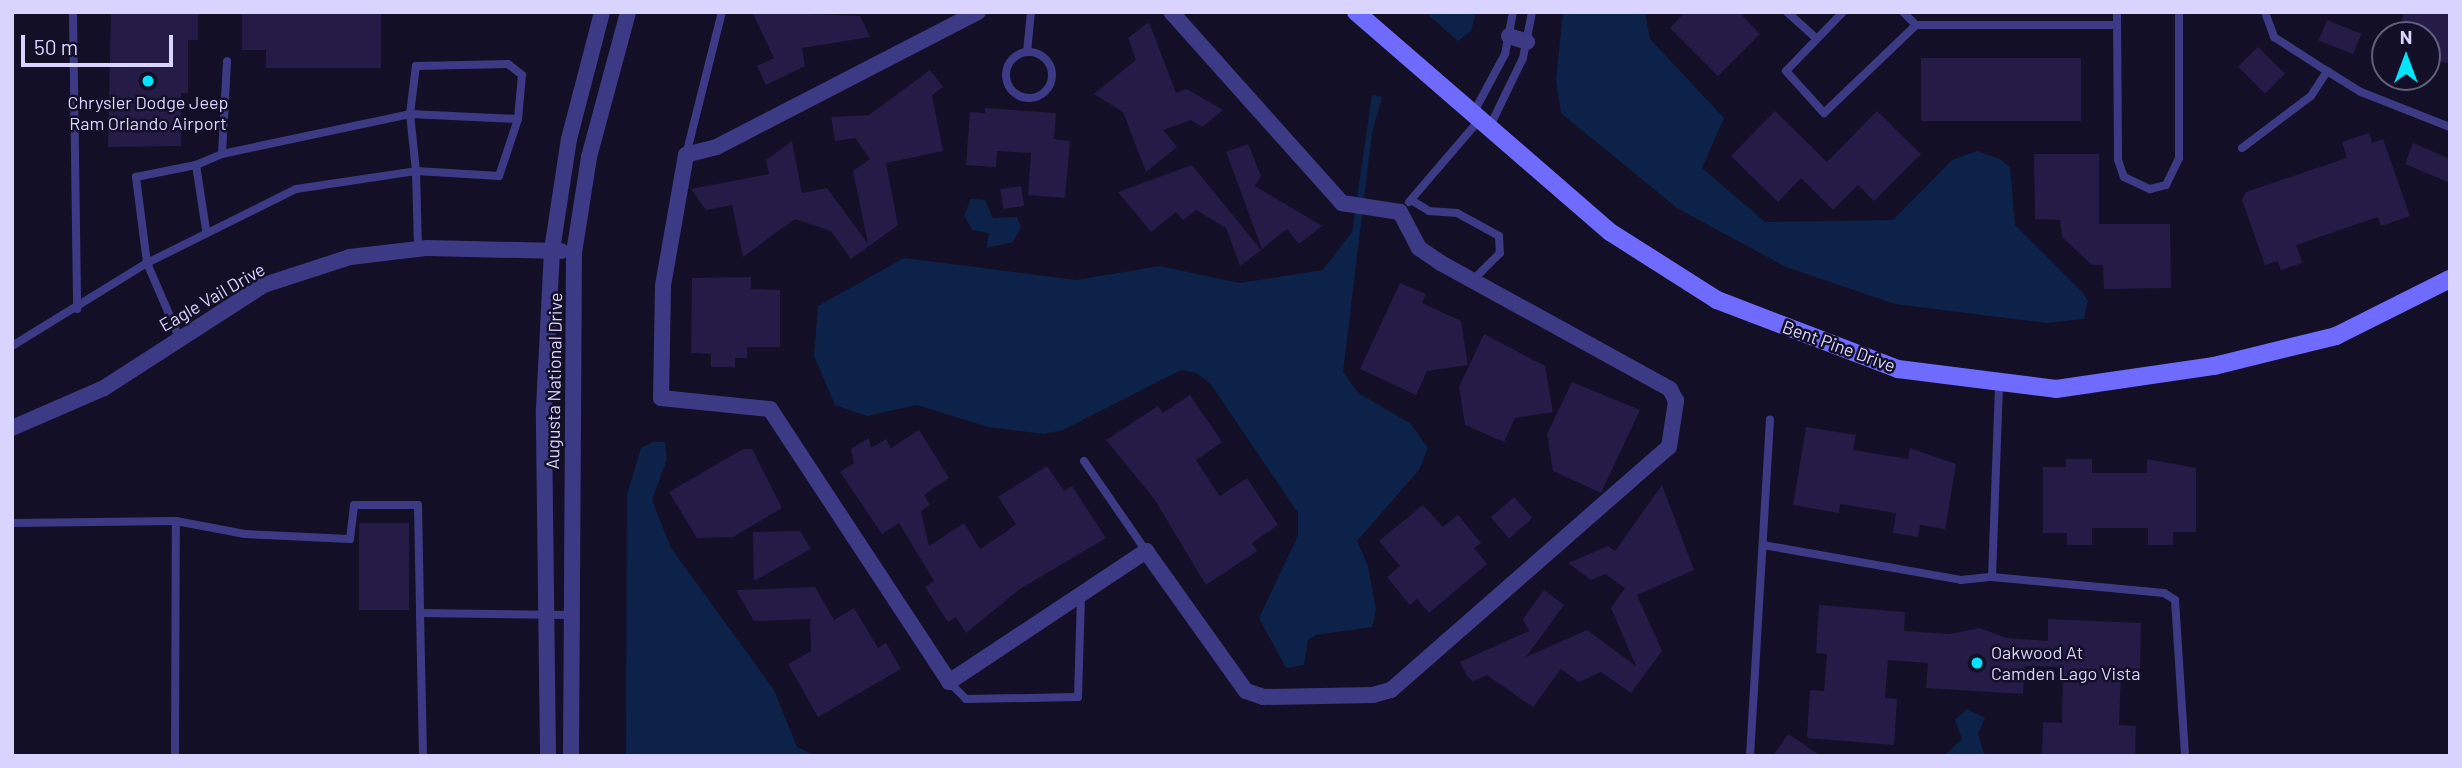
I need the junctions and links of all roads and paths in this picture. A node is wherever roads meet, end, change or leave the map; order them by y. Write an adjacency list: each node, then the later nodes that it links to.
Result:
1 (73, 12): 42 (lane)
2 (602, 12): 37 (street, Augusta National Drive)
3 (628, 12): 38 (street, Augusta National Drive)
4 (722, 12): 31 (lane)
5 (978, 12): 31 (street)
6 (1031, 12): 22 (lane)
7 (1171, 12): 34 (street)
8 (1356, 12): 26 (street, Bent Pine Drive)
9 (1513, 12): 19 (lane)
10 (1532, 12): 21 (lane)
11 (1787, 12): 20 (lane)
12 (1843, 12): 20 (lane)
13 (1903, 12): 17 (lane)
14 (2117, 12): 18 (lane)
15 (2179, 12): 18 (lane)
16 (2265, 12): 24 (lane)
17 (1916, 25): 18 (lane); 20 (lane)
18 (2117, 25)
19 (1509, 36): 21 (street); 26 (lane)
20 (1817, 39)
21 (1527, 42): 26 (lane)
22 (1027, 52): 22 (lane)
23 (227, 61): 30 (lane)
24 (2327, 71): 28 (lane); 29 (lane)
25 (410, 114): 27 (lane); 27 (lane); 30 (lane); 33 (lane)
26 (1483, 117): 34 (lane); 45 (street, Bent Pine Drive)
27 (518, 119): 33 (lane)
28 (2450, 127)
29 (2242, 148)
30 (222, 154): 32 (lane)
31 (685, 155): 58 (street)
32 (196, 165): 35 (lane); 39 (lane)
33 (416, 171): 35 (lane); 36 (lane)
34 (1406, 206): 41 (street); 41 (lane)
35 (206, 230): 39 (lane)
36 (418, 249): 37 (street, Eagle Vail Drive); 43 (street, Eagle Vail Drive)
37 (552, 250): 38 (street, Eagle Vail Drive); 56 (street, Augusta National Drive)
38 (574, 253): 57 (street, Augusta National Drive)
39 (147, 263): 42 (lane); 43 (lane)
40 (2450, 279): 45 (street, Bent Pine Drive)
41 (1470, 283): 52 (street)
42 (77, 309): 44 (lane)
43 (179, 337): 47 (street, Eagle Vail Drive)
44 (12, 346)
45 (1998, 382): 53 (lane)
46 (1770, 420): 51 (lane)
47 (12, 428)
48 (1084, 461): 52 (lane)
49 (176, 522): 50 (lane); 55 (lane); 59 (lane)
50 (12, 523)
51 (1763, 545): 53 (lane); 63 (lane)
52 (1146, 551): 54 (street)
53 (1992, 577): 64 (lane)
54 (1080, 596): 58 (street); 58 (lane)
55 (420, 613): 56 (lane); 60 (lane)
56 (548, 615): 57 (lane); 61 (street, Augusta National Drive)
57 (571, 615): 62 (street, Augusta National Drive)
58 (949, 682)
59 (175, 756)
60 (423, 756)
61 (548, 756)
62 (571, 756)
63 (1750, 756)
64 (2185, 756)

